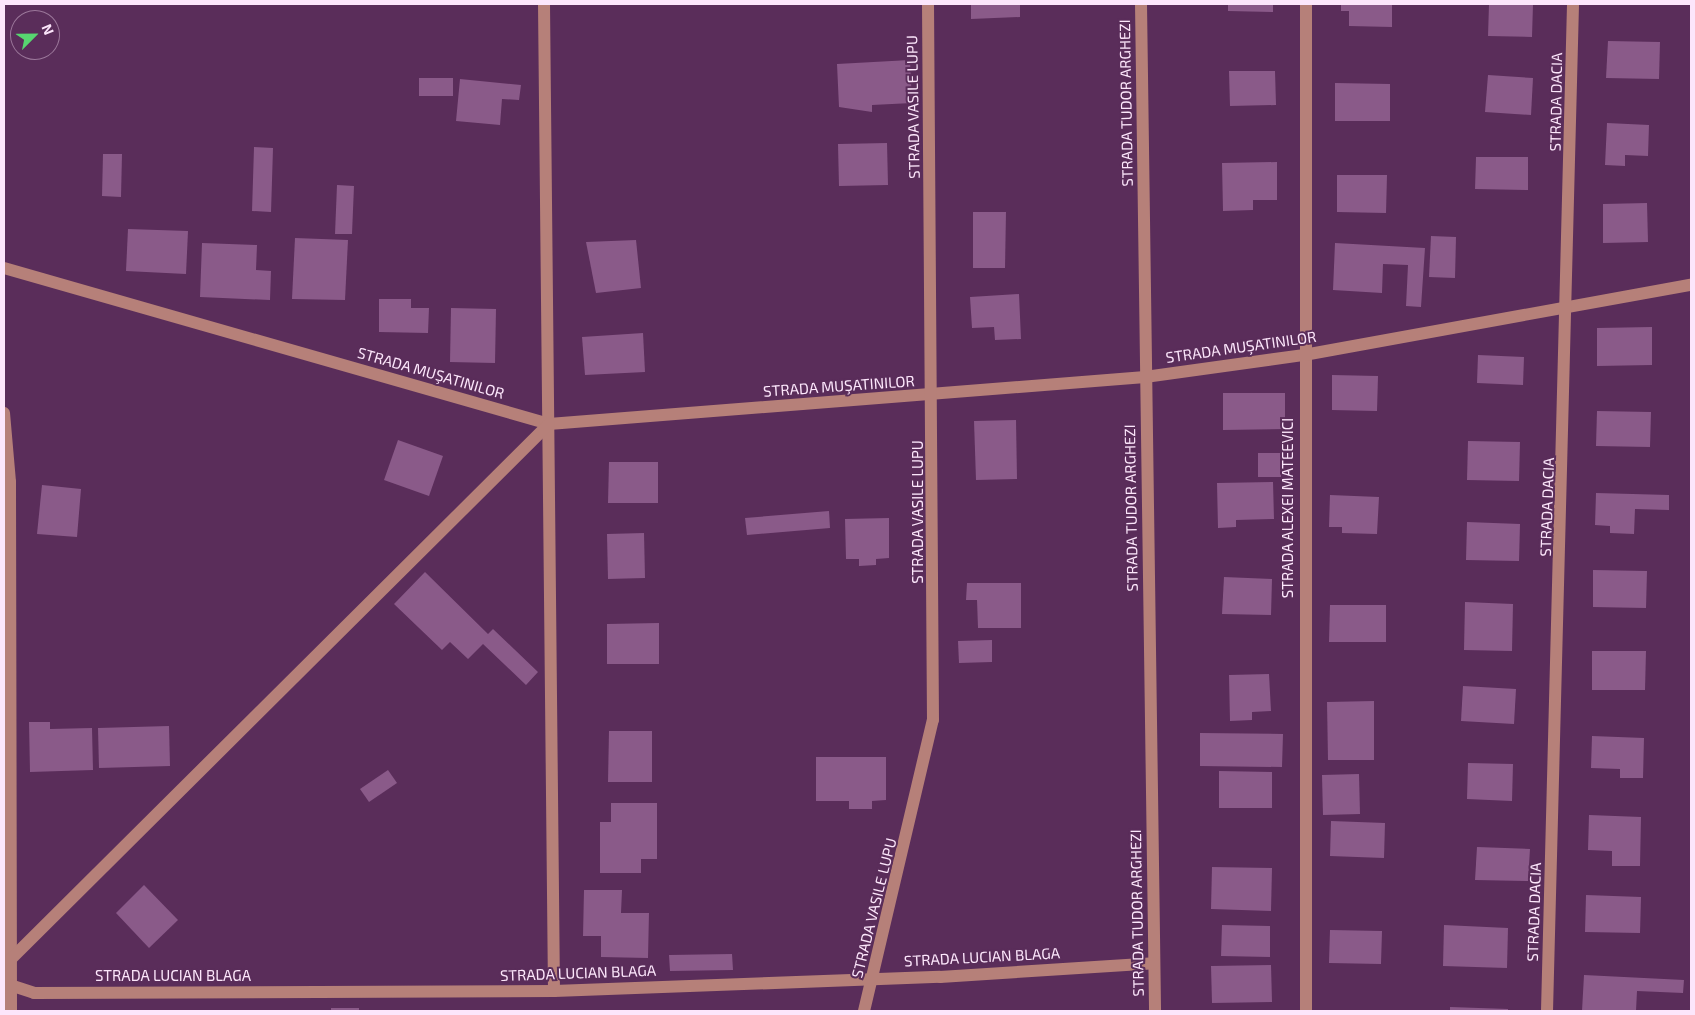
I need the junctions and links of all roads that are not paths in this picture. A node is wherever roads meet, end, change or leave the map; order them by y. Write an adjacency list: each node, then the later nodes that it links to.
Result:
1 (544, 4): 13 (street)
2 (928, 4): 11 (street, STRADA VASILE LUPU)
3 (1141, 4): 10 (street, STRADA TUDOR ARGHEZI)
4 (1306, 4): 9 (street, STRADA ALEXEI MATEEVICI)
5 (1573, 4): 8 (street, STRADA DACIA)
6 (4, 268): 13 (street, STRADA MUŞATINILOR)
7 (1691, 285): 8 (street, STRADA MUŞATINILOR)
8 (1569, 306): 9 (street, STRADA MUŞATINILOR); 23 (street, STRADA DACIA)
9 (1304, 355): 10 (street, STRADA MUŞATINILOR); 22 (street, STRADA ALEXEI MATEEVICI)
10 (1145, 377): 11 (street, STRADA MUŞATINILOR); 15 (street, STRADA TUDOR ARGHEZI)
11 (934, 396): 13 (street, STRADA MUŞATINILOR); 16 (street, STRADA VASILE LUPU)
12 (4, 412): 14 (street)
13 (549, 424): 14 (street); 18 (street)
14 (10, 960): 17 (street)
15 (1154, 963): 16 (street, STRADA LUCIAN BLAGA); 21 (street, STRADA TUDOR ARGHEZI)
16 (873, 979): 18 (street, STRADA LUCIAN BLAGA); 20 (street, STRADA VASILE LUPU)
17 (7, 986): 18 (street, STRADA LUCIAN BLAGA); 19 (street)
18 (554, 991)
19 (11, 1011)
20 (864, 1011)
21 (1155, 1011)
22 (1306, 1011)
23 (1547, 1011)

